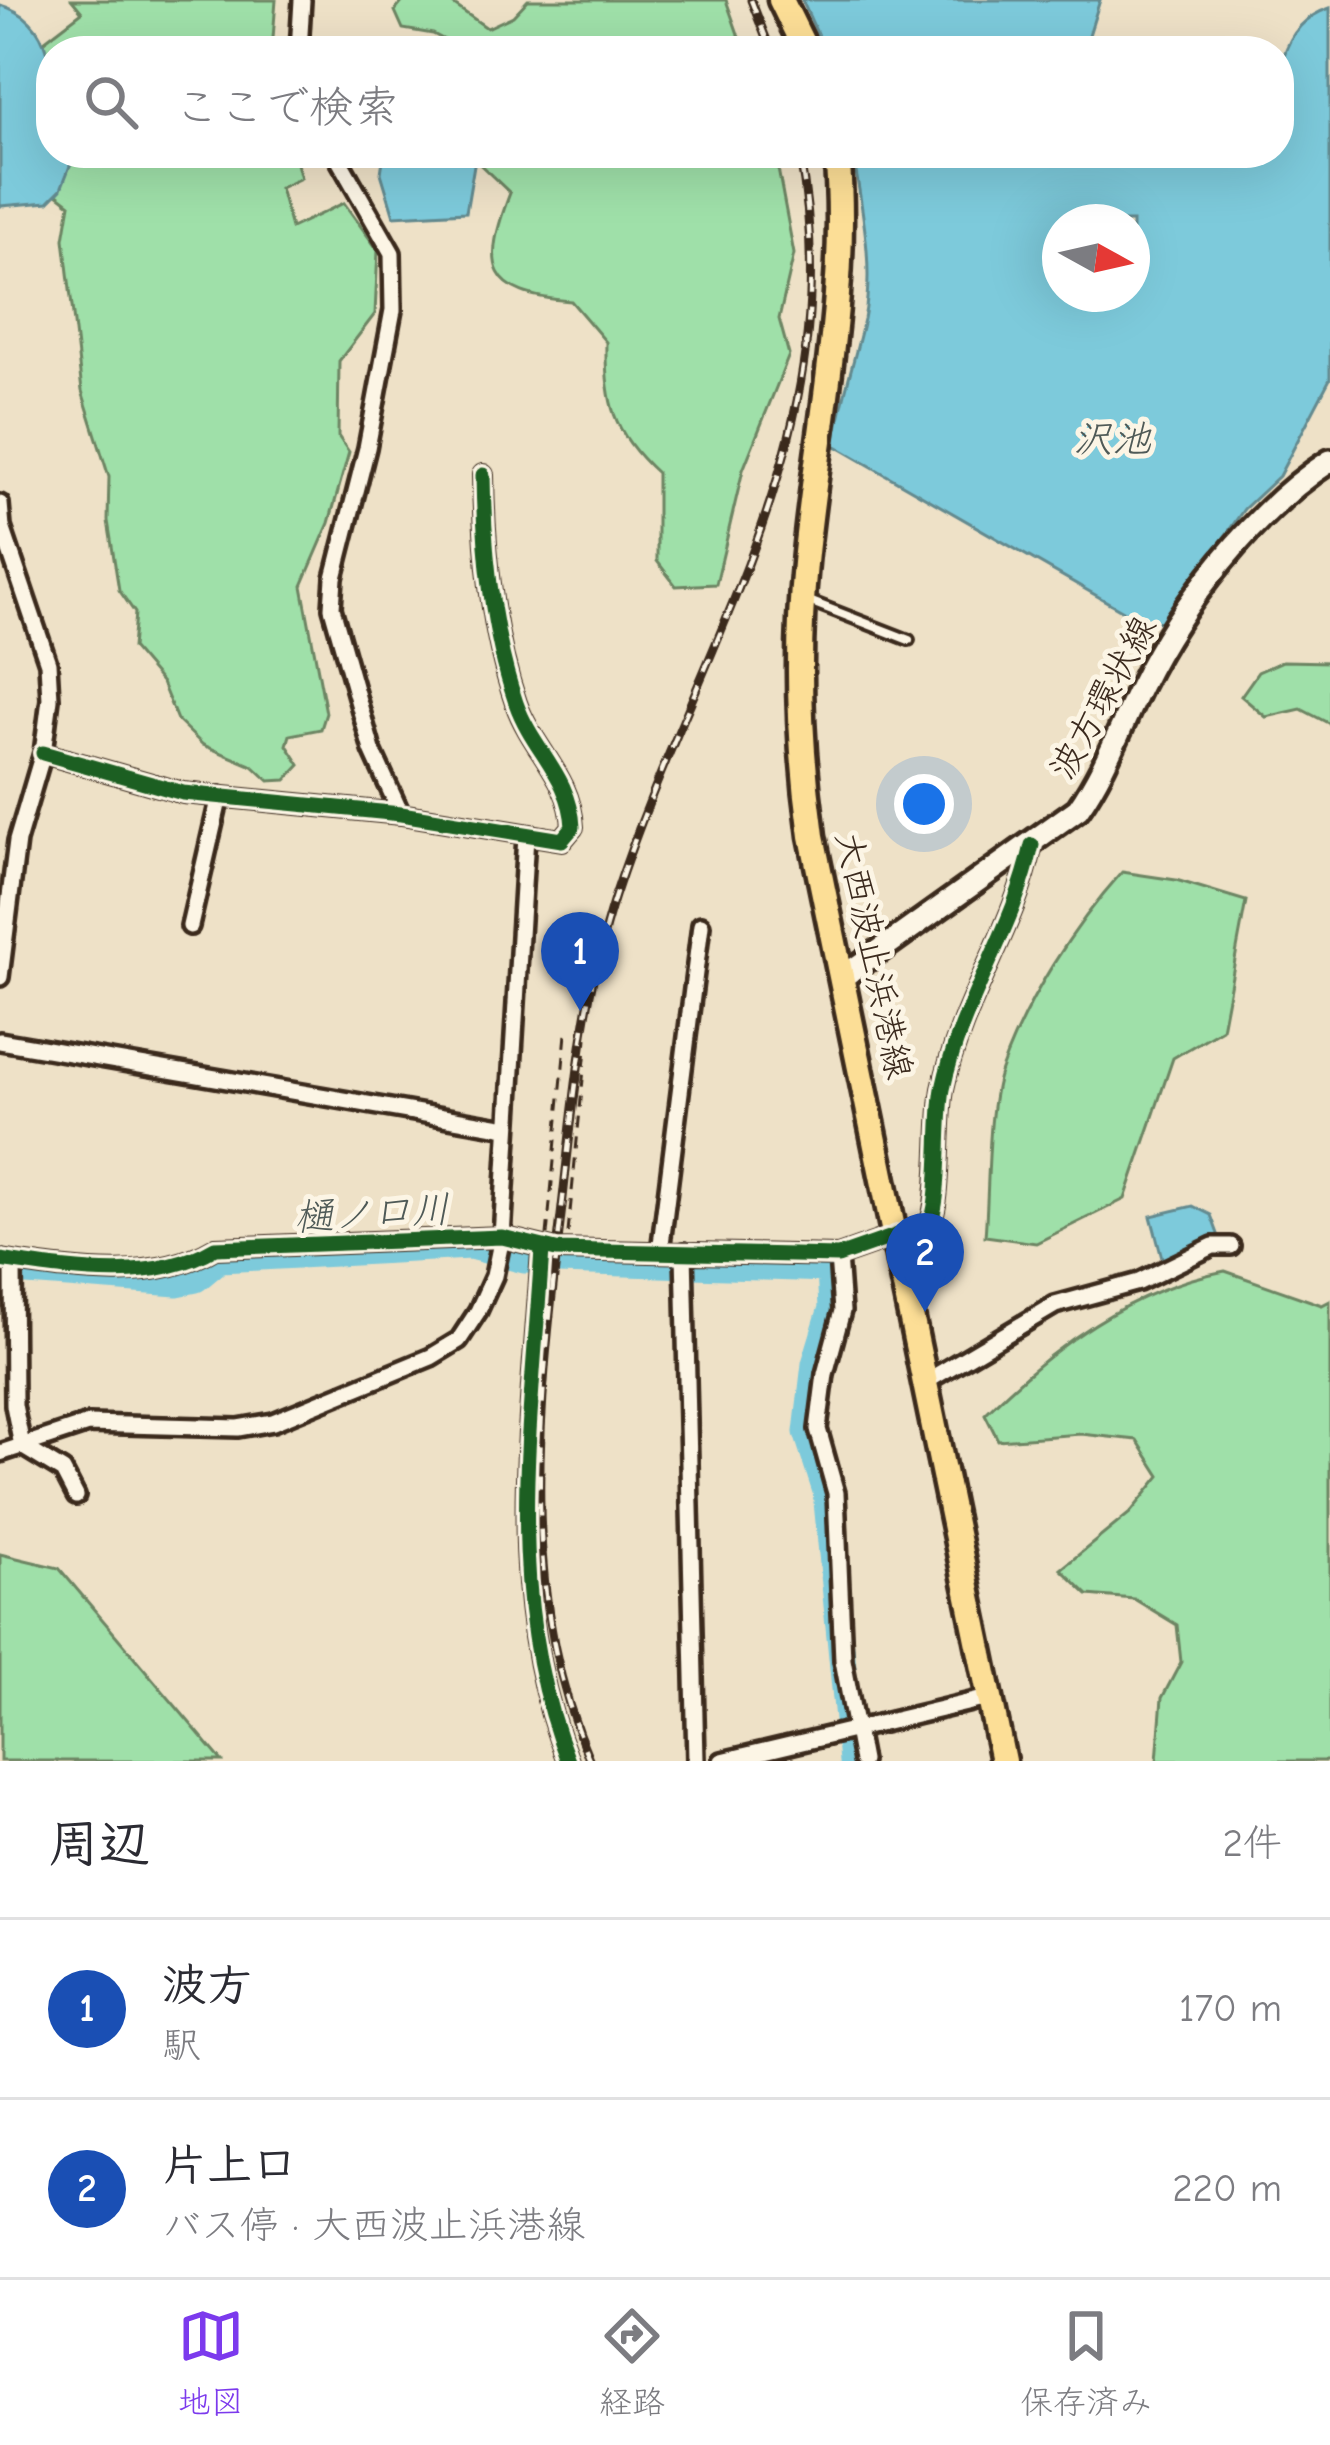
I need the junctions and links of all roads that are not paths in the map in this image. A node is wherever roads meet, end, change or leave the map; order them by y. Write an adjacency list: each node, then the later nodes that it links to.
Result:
1 (302, 0): 3 (street)
2 (781, 0): 4 (main road)
3 (300, 36)
4 (799, 36)
5 (344, 168): 14 (street)
6 (838, 168): 10 (main road, 大西波止浜港線)
7 (1330, 461): 16 (main road, 波方環状線)
8 (482, 475): 15 (street)
9 (0, 504): 12 (street)
10 (802, 598): 11 (lane); 19 (main road, 大西波止浜港線)
11 (909, 640)
12 (43, 753): 13 (street); 20 (street)
13 (220, 796): 14 (street); 17 (street)
14 (401, 814): 15 (street)
15 (526, 836): 22 (street)
16 (1032, 845): 19 (main road, 波方環状線); 23 (street)
17 (190, 926)
18 (701, 926): 27 (street)
19 (844, 976): 23 (main road, 大西波止浜港線)
20 (0, 977)
21 (0, 1041): 22 (street)
22 (507, 1128): 24 (street)
23 (896, 1234): 29 (street); 31 (main road, 大西波止浜港線)
24 (502, 1237): 26 (street); 30 (street); 32 (street)
25 (1231, 1246): 31 (street)
26 (542, 1249): 27 (street); 37 (street)
27 (661, 1252): 28 (street)
28 (684, 1252): 29 (street); 38 (street)
29 (838, 1256): 36 (street)
30 (7, 1261): 32 (street)
31 (927, 1381): 35 (main road, 大西波止浜港線)
32 (22, 1446): 33 (street); 34 (street)
33 (0, 1454)
34 (76, 1496)
35 (992, 1697): 36 (street); 41 (main road, 大西波止浜港線)
36 (855, 1732): 39 (street); 40 (street)
37 (568, 1761)
38 (696, 1761)
39 (722, 1761)
40 (862, 1761)
41 (1003, 1761)

